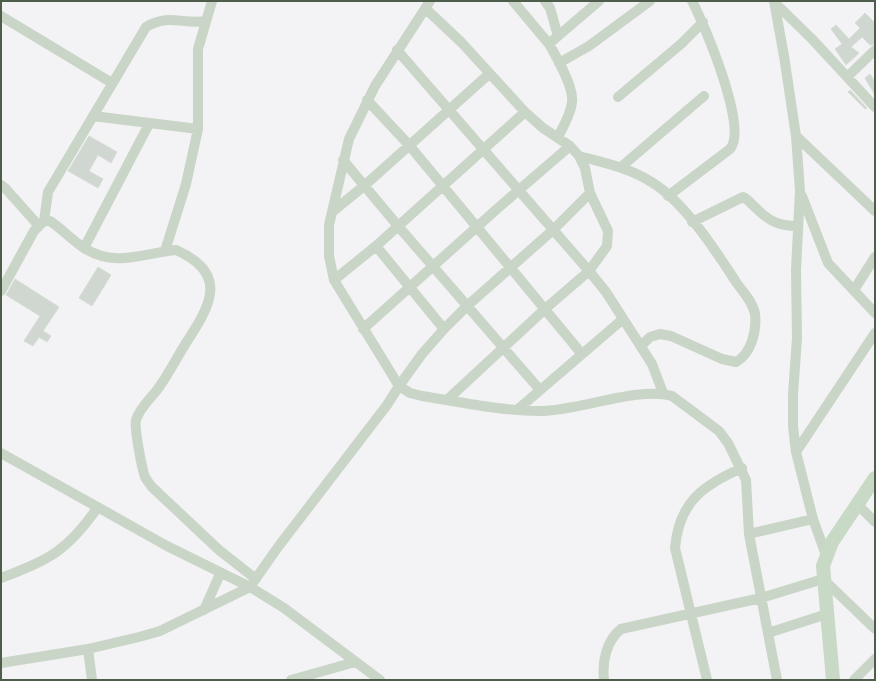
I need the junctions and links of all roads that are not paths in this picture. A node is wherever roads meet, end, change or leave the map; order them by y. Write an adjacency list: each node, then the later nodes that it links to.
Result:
1 (212, 1): 10 (street)
2 (513, 1): 13 (street)
3 (599, 1): 12 (street)
4 (650, 1): 16 (street)
5 (692, 1): 11 (street)
6 (774, 2): 18 (street); 29 (street)
7 (550, 3): 12 (street)
8 (428, 5): 14 (street); 17 (street)
9 (1, 16): 19 (street)
10 (206, 21): 19 (street); 28 (street)
11 (703, 22): 21 (street); 43 (street)
12 (558, 36): 13 (street)
13 (549, 44): 16 (street)
14 (397, 50): 22 (street); 24 (street)
15 (875, 50): 18 (street)
16 (559, 62): 30 (street)
17 (489, 74): 24 (street); 25 (street)
18 (847, 77): 23 (street)
19 (112, 83): 26 (street)
20 (704, 96): 36 (street)
21 (618, 97)
22 (367, 100): 31 (street); 35 (street)
23 (875, 107)
24 (449, 109): 31 (street); 33 (street)
25 (525, 112): 30 (street); 33 (street)
26 (93, 116): 27 (street); 47 (street)
27 (149, 124): 28 (street); 53 (street)
28 (198, 129): 54 (street)
29 (796, 136): 41 (street); 44 (street)
30 (558, 137): 32 (street)
31 (409, 145): 38 (street); 39 (street)
32 (570, 146): 34 (street); 40 (street)
33 (483, 150): 39 (street); 40 (street)
34 (579, 156): 36 (street); 42 (street)
35 (343, 160): 38 (street); 45 (street)
36 (621, 167): 43 (street)
37 (1, 185): 47 (street)
38 (364, 186): 45 (street); 48 (street)
39 (442, 187): 48 (street); 50 (street)
40 (519, 190): 50 (street); 51 (street)
41 (800, 191): 49 (street); 62 (street)
42 (590, 193): 51 (street); 58 (street)
43 (668, 196): 46 (street)
44 (875, 211)
45 (332, 212): 59 (street)
46 (692, 222): 49 (street); 70 (street)
47 (41, 223): 53 (street); 61 (street)
48 (398, 226): 52 (street); 56 (street)
49 (798, 226): 78 (street)
50 (476, 227): 56 (street); 57 (street)
51 (553, 230): 57 (street); 58 (street)
52 (376, 246): 59 (street); 60 (street)
53 (84, 248): 54 (street)
54 (165, 251): 91 (street)
55 (875, 257): 62 (street)
56 (434, 267): 60 (street); 63 (street)
57 (510, 268): 63 (street); 64 (street)
58 (590, 271): 64 (street); 66 (street)
59 (334, 280): 67 (street)
60 (410, 288): 67 (street); 68 (street)
61 (1, 290)
62 (854, 290): 65 (street)
63 (467, 306): 68 (street); 71 (street)
64 (545, 309): 71 (street); 72 (street)
65 (875, 312)
66 (623, 319): 70 (street); 72 (street)
67 (363, 329): 73 (street)
68 (444, 329): 73 (street)
69 (875, 333): 78 (street)
70 (640, 346): 75 (street)
71 (504, 347): 74 (street); 76 (street)
72 (581, 353): 74 (street)
73 (398, 386): 76 (street); 91 (street)
74 (540, 390): 77 (street)
75 (663, 393): 77 (street); 80 (street)
76 (447, 400): 77 (street)
77 (517, 410)
78 (796, 452): 84 (street)
79 (1, 453): 83 (street)
80 (742, 468): 86 (street); 94 (street)
81 (875, 478): 82 (street)
82 (858, 504): 85 (street); 87 (street)
83 (98, 506): 88 (street); 89 (street)
84 (813, 519): 86 (street); 87 (street)
85 (875, 522)
86 (749, 534): 92 (street)
87 (826, 554): 90 (street)
88 (220, 574): 91 (street); 93 (street)
89 (1, 578)
90 (823, 580): 92 (street); 95 (street); 96 (street)
91 (253, 583): 93 (street); 100 (street)
92 (761, 598): 94 (street); 97 (street)
93 (204, 610): 98 (street)
94 (692, 612): 106 (street); 107 (street)
95 (827, 614): 97 (street); 109 (street)
96 (875, 629)
97 (768, 633): 108 (street)
98 (88, 649): 101 (street); 103 (street)
99 (875, 658): 110 (street)
100 (355, 662): 102 (street); 105 (street)
101 (1, 663)
102 (307, 678): 104 (street)
103 (92, 680)
104 (291, 680)
105 (380, 680)
106 (604, 680)
107 (707, 680)
108 (777, 680)
109 (833, 680)
110 (854, 680)

